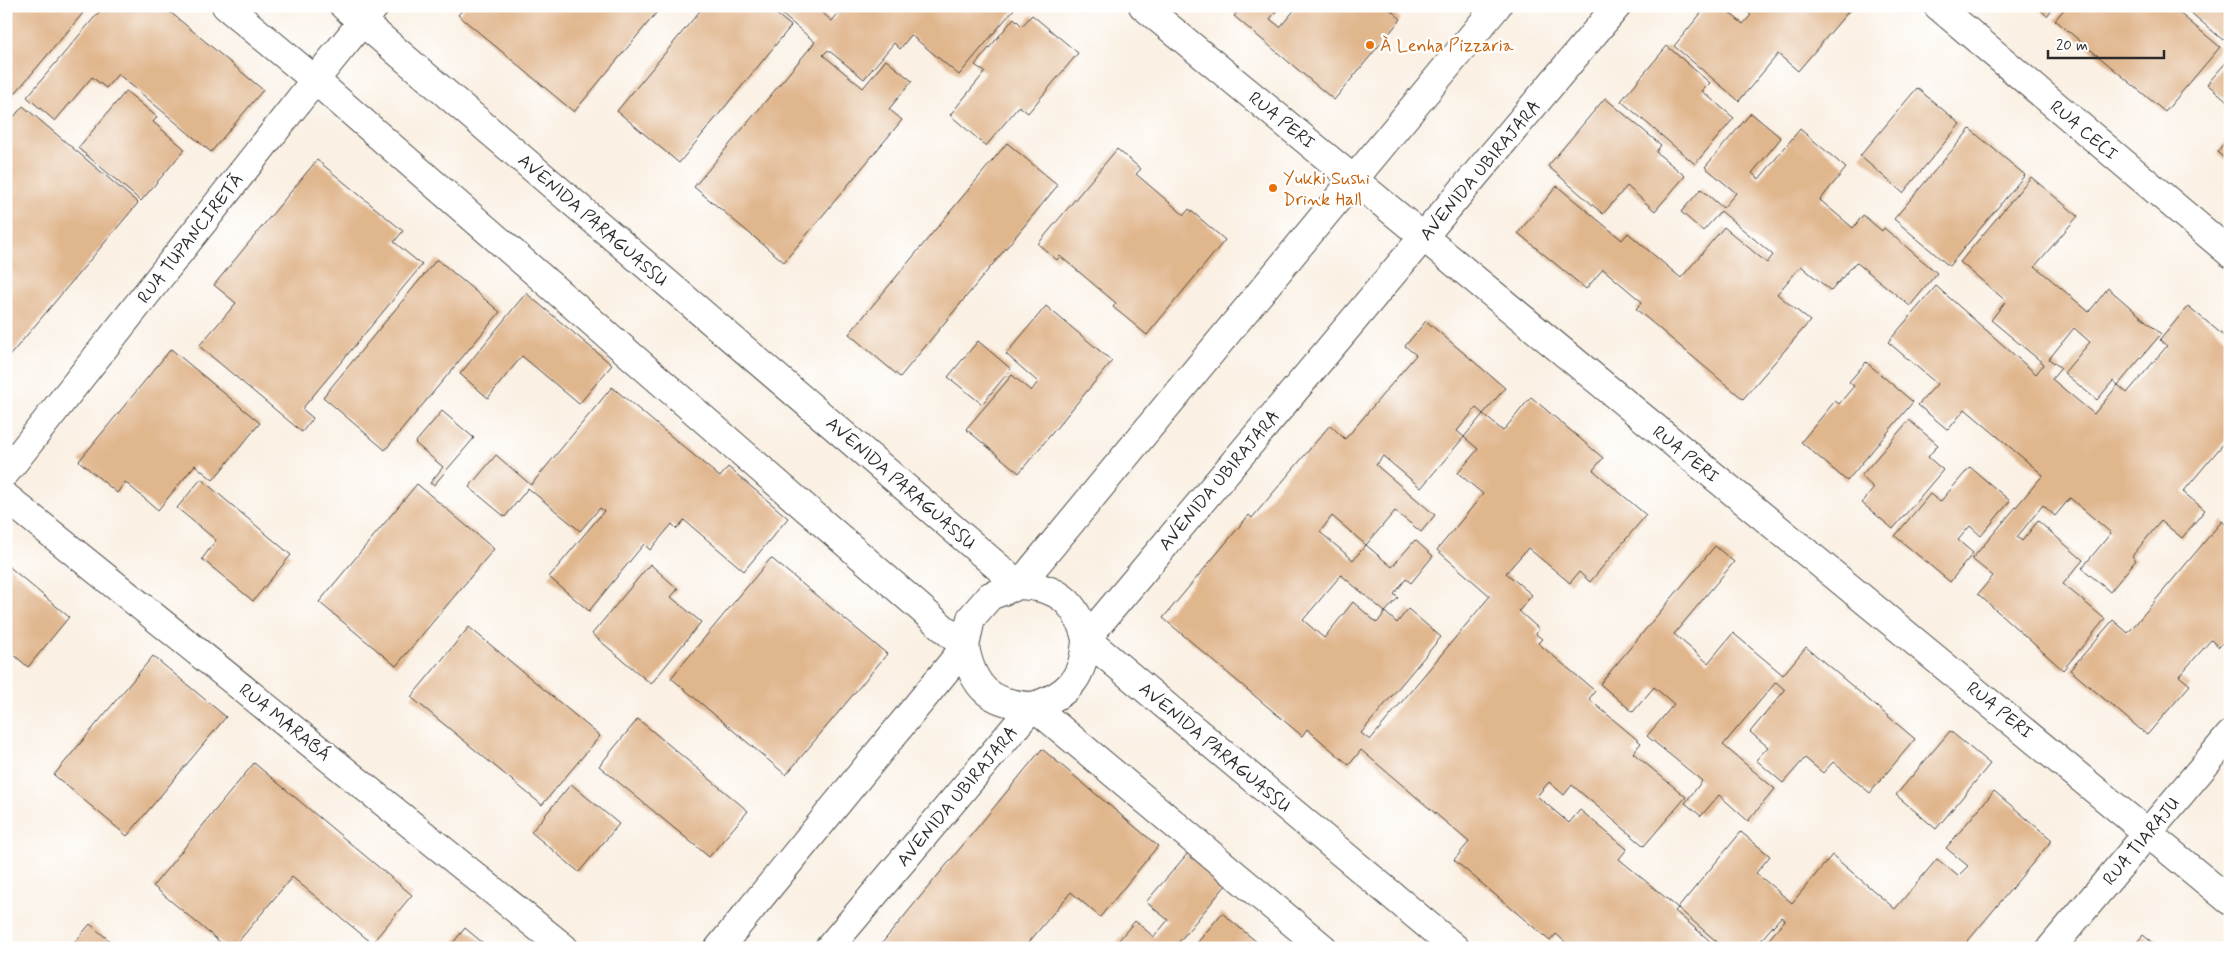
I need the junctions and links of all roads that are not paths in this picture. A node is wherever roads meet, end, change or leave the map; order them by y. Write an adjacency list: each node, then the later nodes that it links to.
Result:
1 (226, 6): 7 (main road)
2 (1144, 6): 8 (main road, RUA PERI)
3 (1497, 6): 8 (main road)
4 (1617, 6): 9 (main road, AVENIDA UBIRAJARA)
5 (1938, 6): 10 (main road, RUA CECI)
6 (361, 11): 7 (main road, RUA TUPANCIRETÃ); 13 (main road, AVENIDA PARAGUASSU)
7 (315, 80): 11 (main road, RUA TUPANCIRETÃ); 15 (main road)
8 (1353, 178): 9 (main road, RUA PERI); 13 (main road)
9 (1422, 238): 14 (main road, AVENIDA UBIRAJARA); 18 (main road, RUA PERI)
10 (2230, 253)
11 (6, 472)
12 (6, 497): 20 (main road, RUA MARABÁ)
13 (1018, 584): 14 (main road); 15 (main road)
14 (1086, 639): 16 (main road, AVENIDA UBIRAJARA); 24 (main road, AVENIDA PARAGUASSU)
15 (964, 647): 16 (main road); 21 (main road)
16 (1033, 706): 22 (main road, AVENIDA UBIRAJARA); 23 (main road)
17 (2230, 735): 18 (main road, RUA TIARAJU)
18 (2148, 832): 19 (main road, RUA PERI); 25 (main road, RUA TIARAJU)
19 (2230, 901)
20 (564, 948)
21 (719, 948)
22 (829, 948)
23 (1323, 948)
24 (1455, 948)
25 (2051, 948)

